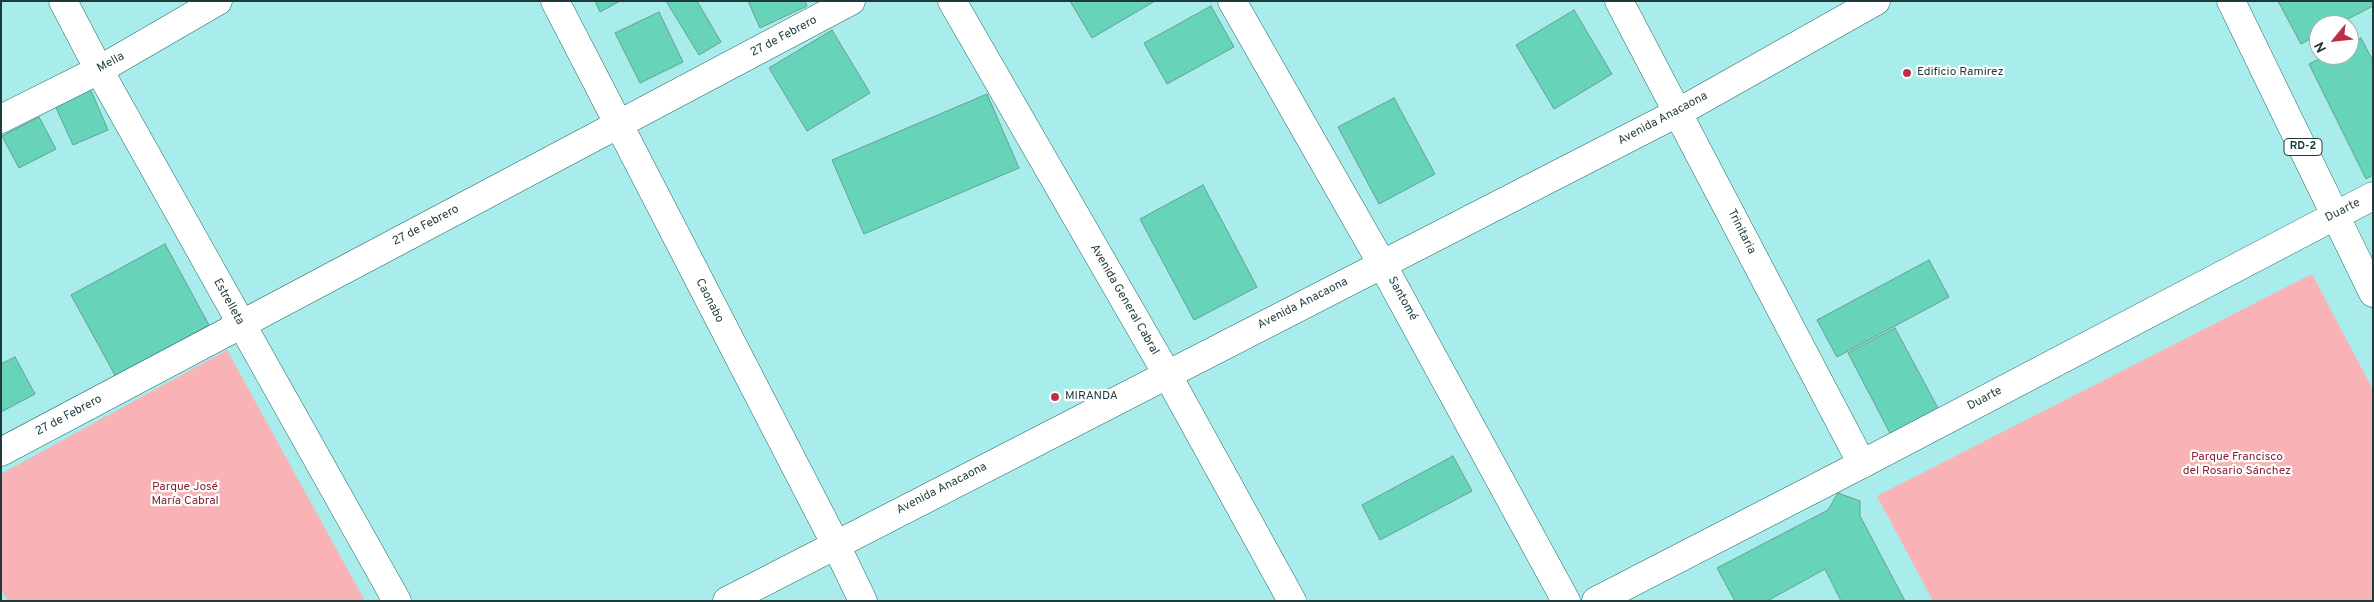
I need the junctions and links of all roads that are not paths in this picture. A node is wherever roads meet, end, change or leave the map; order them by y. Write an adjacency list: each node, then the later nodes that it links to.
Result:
1 (63, 1): 10 (street, Estrelleta)
2 (218, 1): 10 (street, Mella)
3 (555, 1): 13 (street, Caonabo)
4 (852, 1): 13 (street, 27 de Febrero)
5 (952, 1): 19 (street, Avenida General Cabral)
6 (1232, 1): 16 (street, Santomé)
7 (1619, 1): 11 (street, Trinitaria)
8 (1876, 1): 11 (street, Avenida Anacaona)
9 (2231, 1): 15 (street, RD-2)
10 (99, 70): 12 (street, Mella); 18 (street, Estrelleta)
11 (1679, 112): 16 (street, Avenida Anacaona); 21 (street, Trinitaria)
12 (1, 119)
13 (617, 124): 18 (street, 27 de Febrero); 22 (street, Caonabo)
14 (2373, 196): 15 (street, Duarte)
15 (2336, 214): 17 (street, RD-2); 21 (street, Duarte)
16 (1382, 264): 19 (street, Avenida Anacaona); 27 (street, Santomé)
17 (2373, 293)
18 (241, 325): 20 (street, 27 de Febrero); 23 (street, Estrelleta)
19 (1167, 374): 22 (street, Avenida Anacaona); 26 (street, Avenida General Cabral)
20 (1, 452)
21 (1862, 464): 28 (street, Duarte)
22 (835, 543): 24 (street, Avenida Anacaona); 25 (street, Caonabo)
23 (397, 601)
24 (727, 601)
25 (863, 601)
26 (1292, 601)
27 (1566, 601)
28 (1596, 601)

